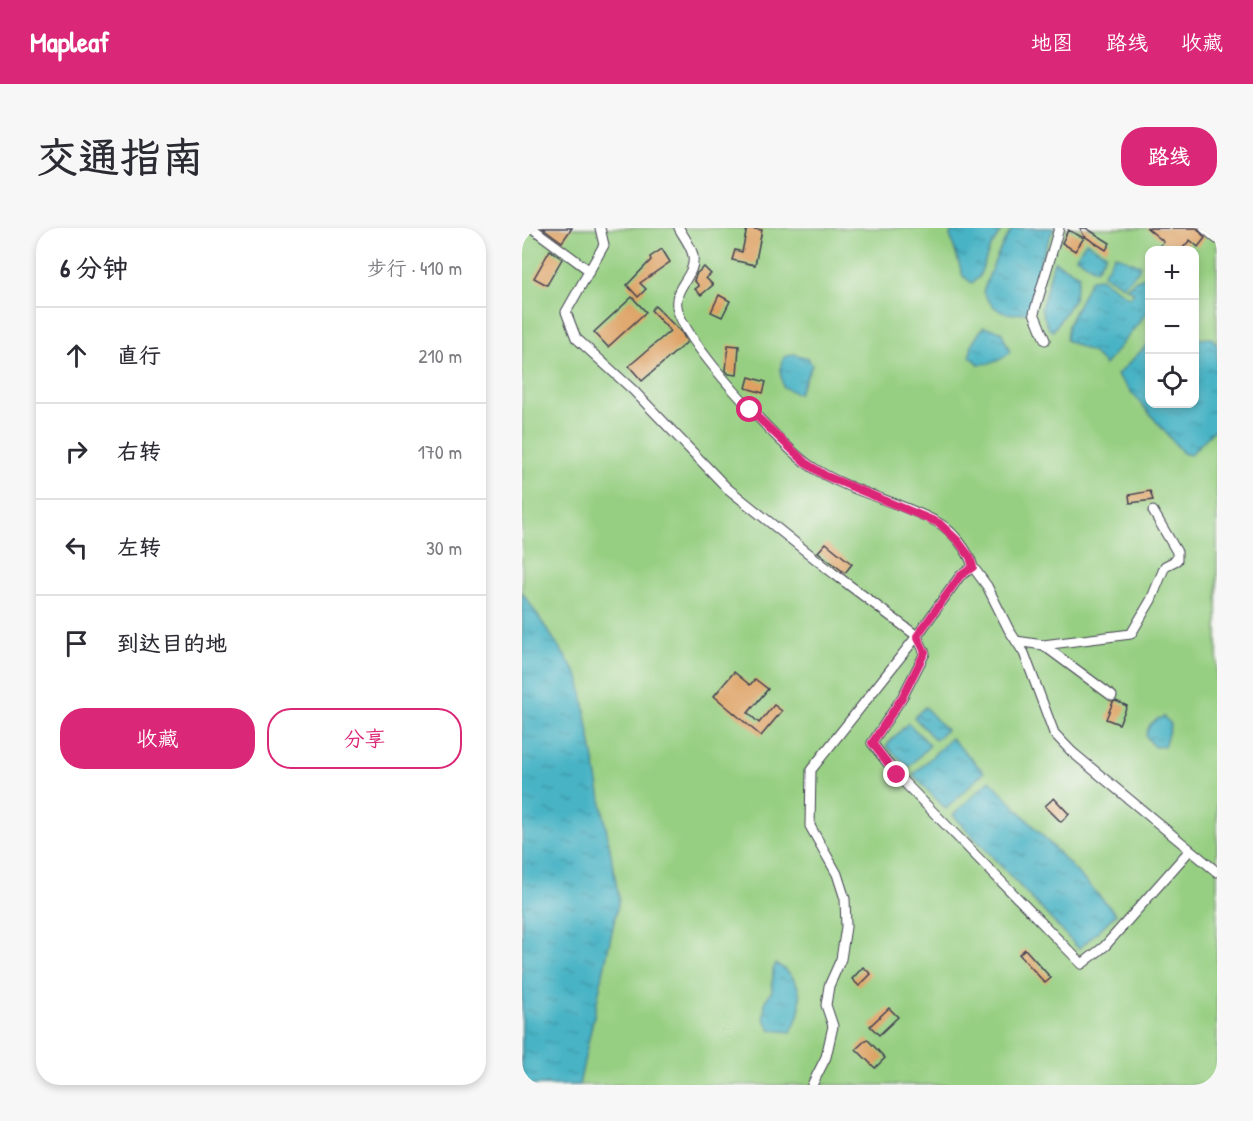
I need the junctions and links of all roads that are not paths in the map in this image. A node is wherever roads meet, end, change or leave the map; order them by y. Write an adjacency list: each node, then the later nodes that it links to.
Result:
1 (532, 228): 7 (street)
2 (600, 228): 7 (street)
3 (679, 228): 10 (street)
4 (1059, 228): 8 (street)
5 (1204, 228): 6 (street)
6 (1217, 239)
7 (590, 271): 11 (street)
8 (1045, 340)
9 (1153, 511): 13 (street)
10 (973, 567): 11 (street); 12 (street)
11 (917, 636): 15 (street); 17 (street)
12 (1016, 641): 13 (street); 15 (street)
13 (1043, 645): 14 (street)
14 (1112, 696)
15 (1190, 849): 16 (street)
16 (1217, 872)
17 (812, 1085)

